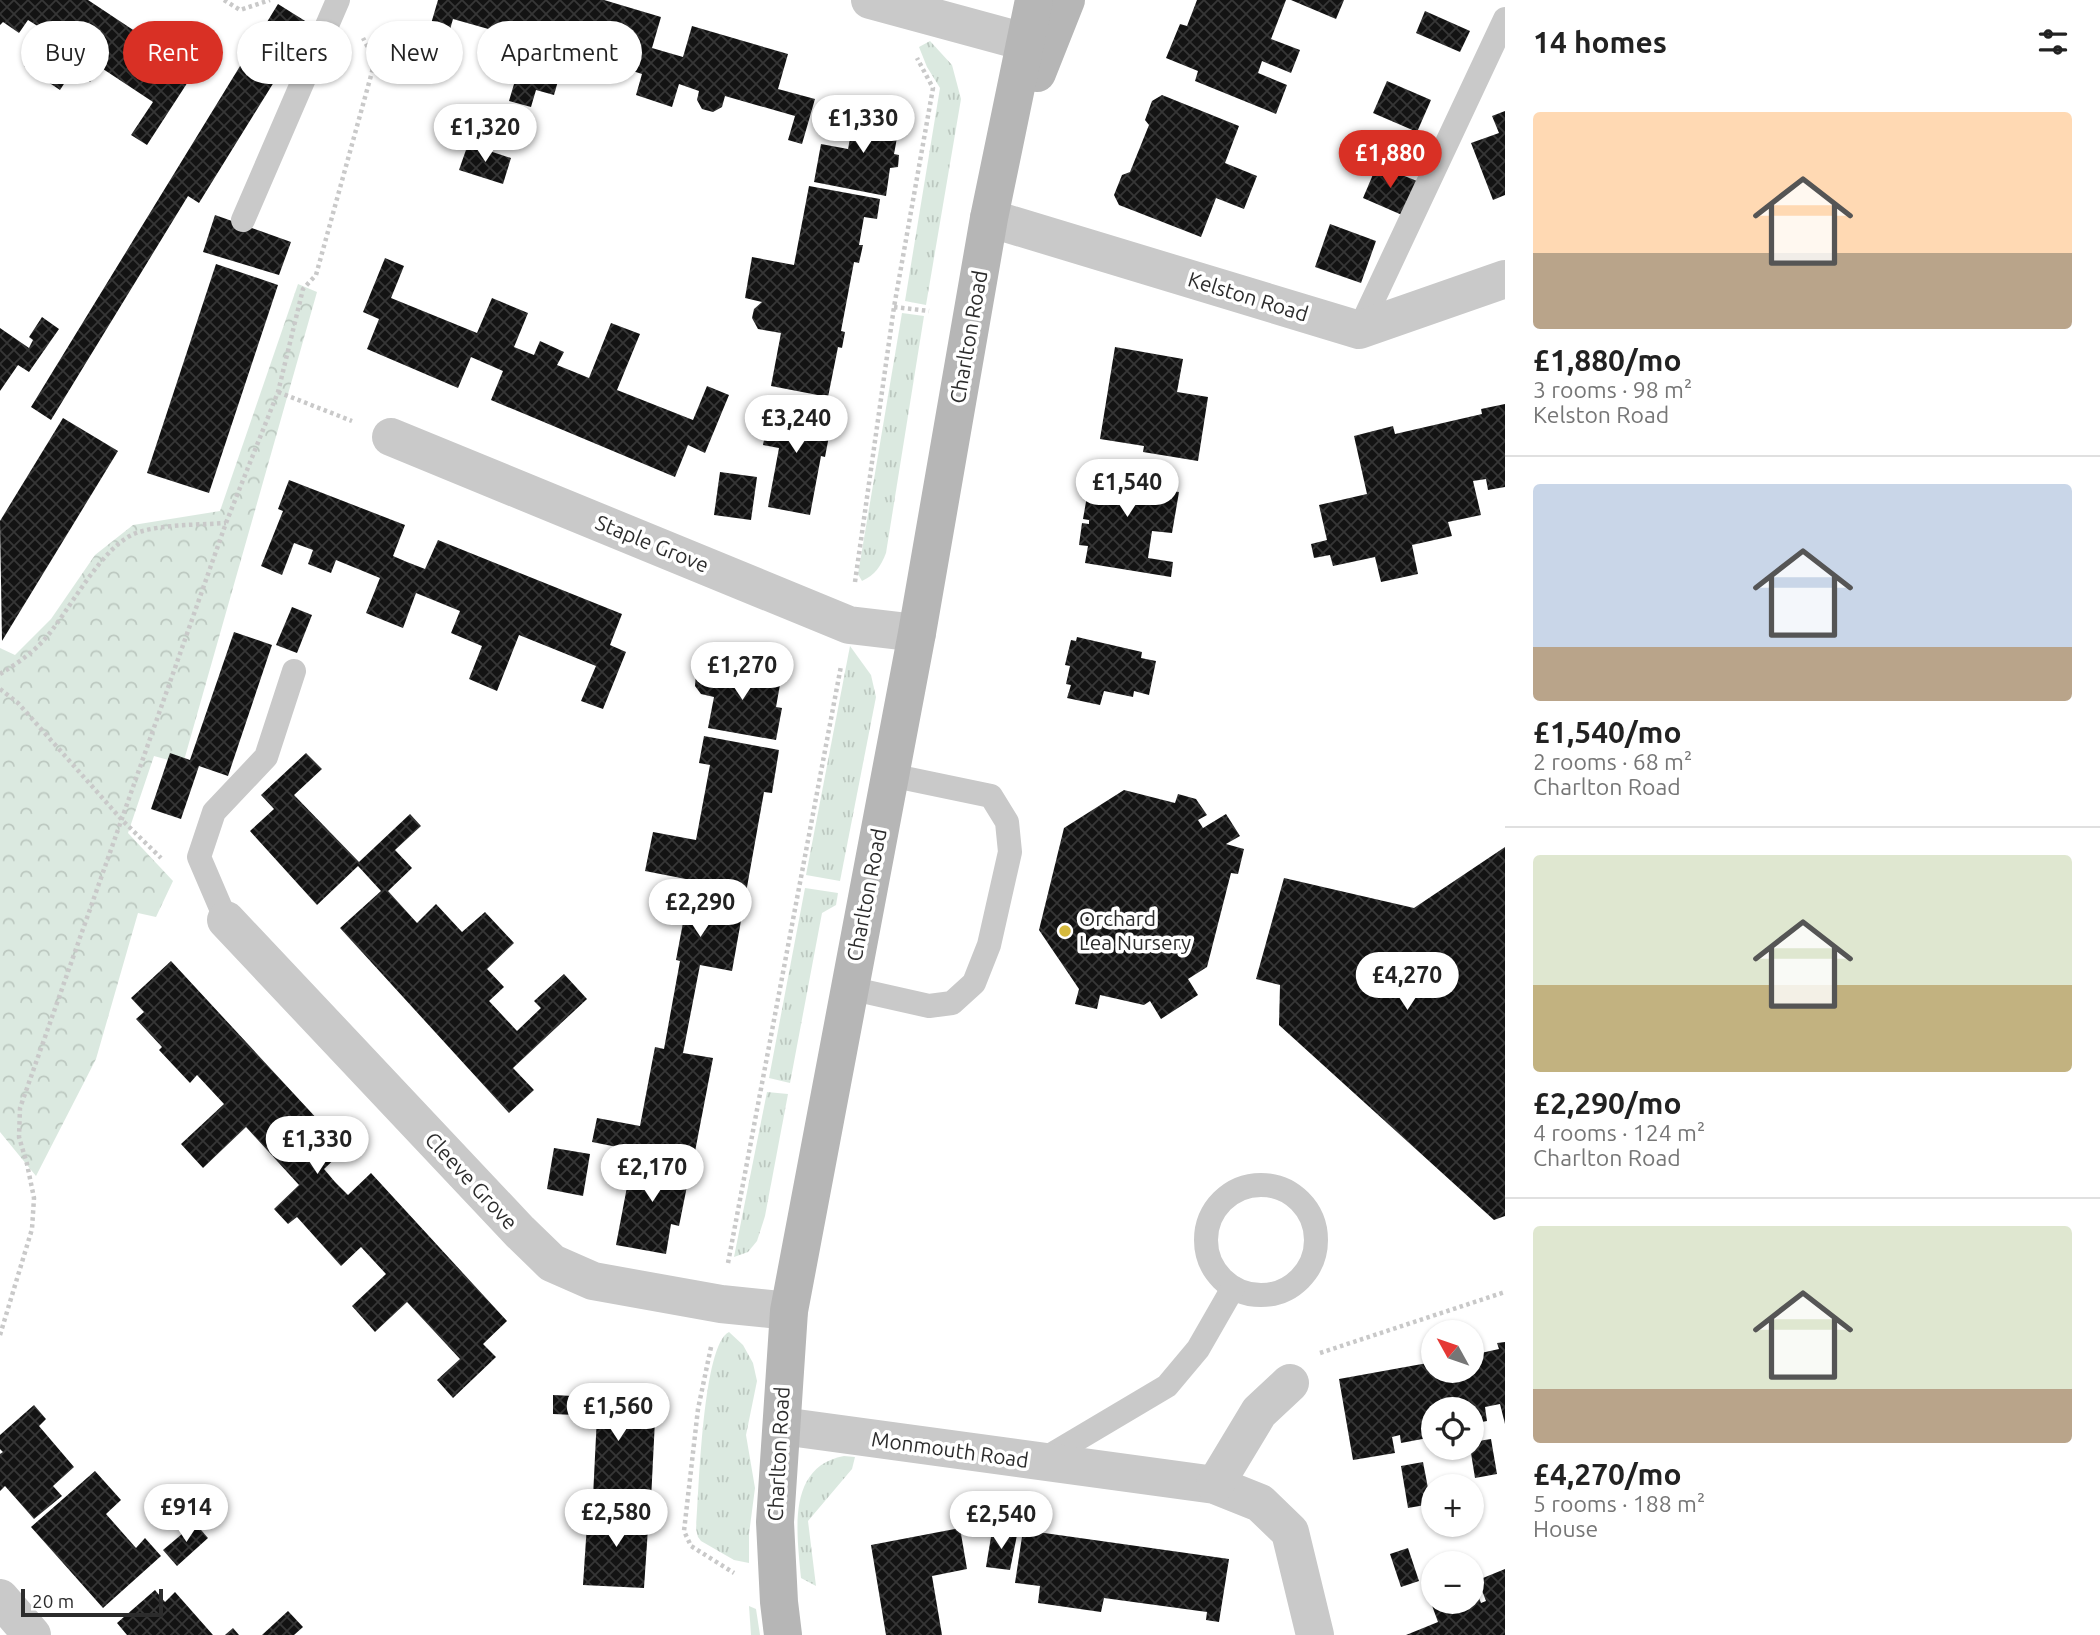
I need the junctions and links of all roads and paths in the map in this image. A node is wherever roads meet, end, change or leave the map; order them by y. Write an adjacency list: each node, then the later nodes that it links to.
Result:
1 (224, 0): 2 (path)
2 (270, 0)
3 (870, 0): 7 (street)
4 (1034, 0): 9 (street, Charlton Road)
5 (1066, 0): 10 (street, Charlton Road)
6 (334, 9): 12 (lane); 17 (path)
7 (938, 18): 9 (street); 14 (path)
8 (1505, 19): 16 (lane)
9 (1025, 42): 10 (street, Charlton Road)
10 (1002, 158): 11 (street, Charlton Road)
11 (989, 218): 16 (street, Kelston Road); 21 (street, Charlton Road)
12 (243, 220)
13 (1505, 279): 16 (street)
14 (894, 307): 15 (path); 20 (path)
15 (930, 311)
16 (1359, 330)
17 (278, 392): 18 (path); 19 (path)
18 (391, 437): 20 (street, Staple Grove)
19 (226, 523): 23 (path); 26 (path)
20 (849, 625): 21 (street, Staple Grove); 32 (path)
21 (917, 633): 25 (street, Charlton Road)
22 (294, 671): 28 (lane)
23 (0, 674)
24 (0, 690): 26 (path)
25 (890, 775): 29 (street, Charlton Road); 29 (lane)
26 (122, 820): 27 (path); 34 (path)
27 (169, 865)
28 (226, 920): 32 (street, Cleeve Grove)
29 (849, 988): 33 (street, Charlton Road)
30 (1233, 1288): 30 (lane); 37 (lane)
31 (1505, 1292): 35 (path)
32 (721, 1304): 33 (street, Cleeve Grove); 40 (path)
33 (789, 1311): 36 (street, Charlton Road)
34 (0, 1335)
35 (1290, 1383): 38 (street)
36 (782, 1426): 37 (street, Monmouth Road); 40 (street, Charlton Road)
37 (1038, 1462): 38 (street, Monmouth Road)
38 (1215, 1485): 42 (street, Monmouth Road)
39 (0, 1598): 41 (street)
40 (781, 1619)
41 (32, 1635)
42 (1315, 1635)

